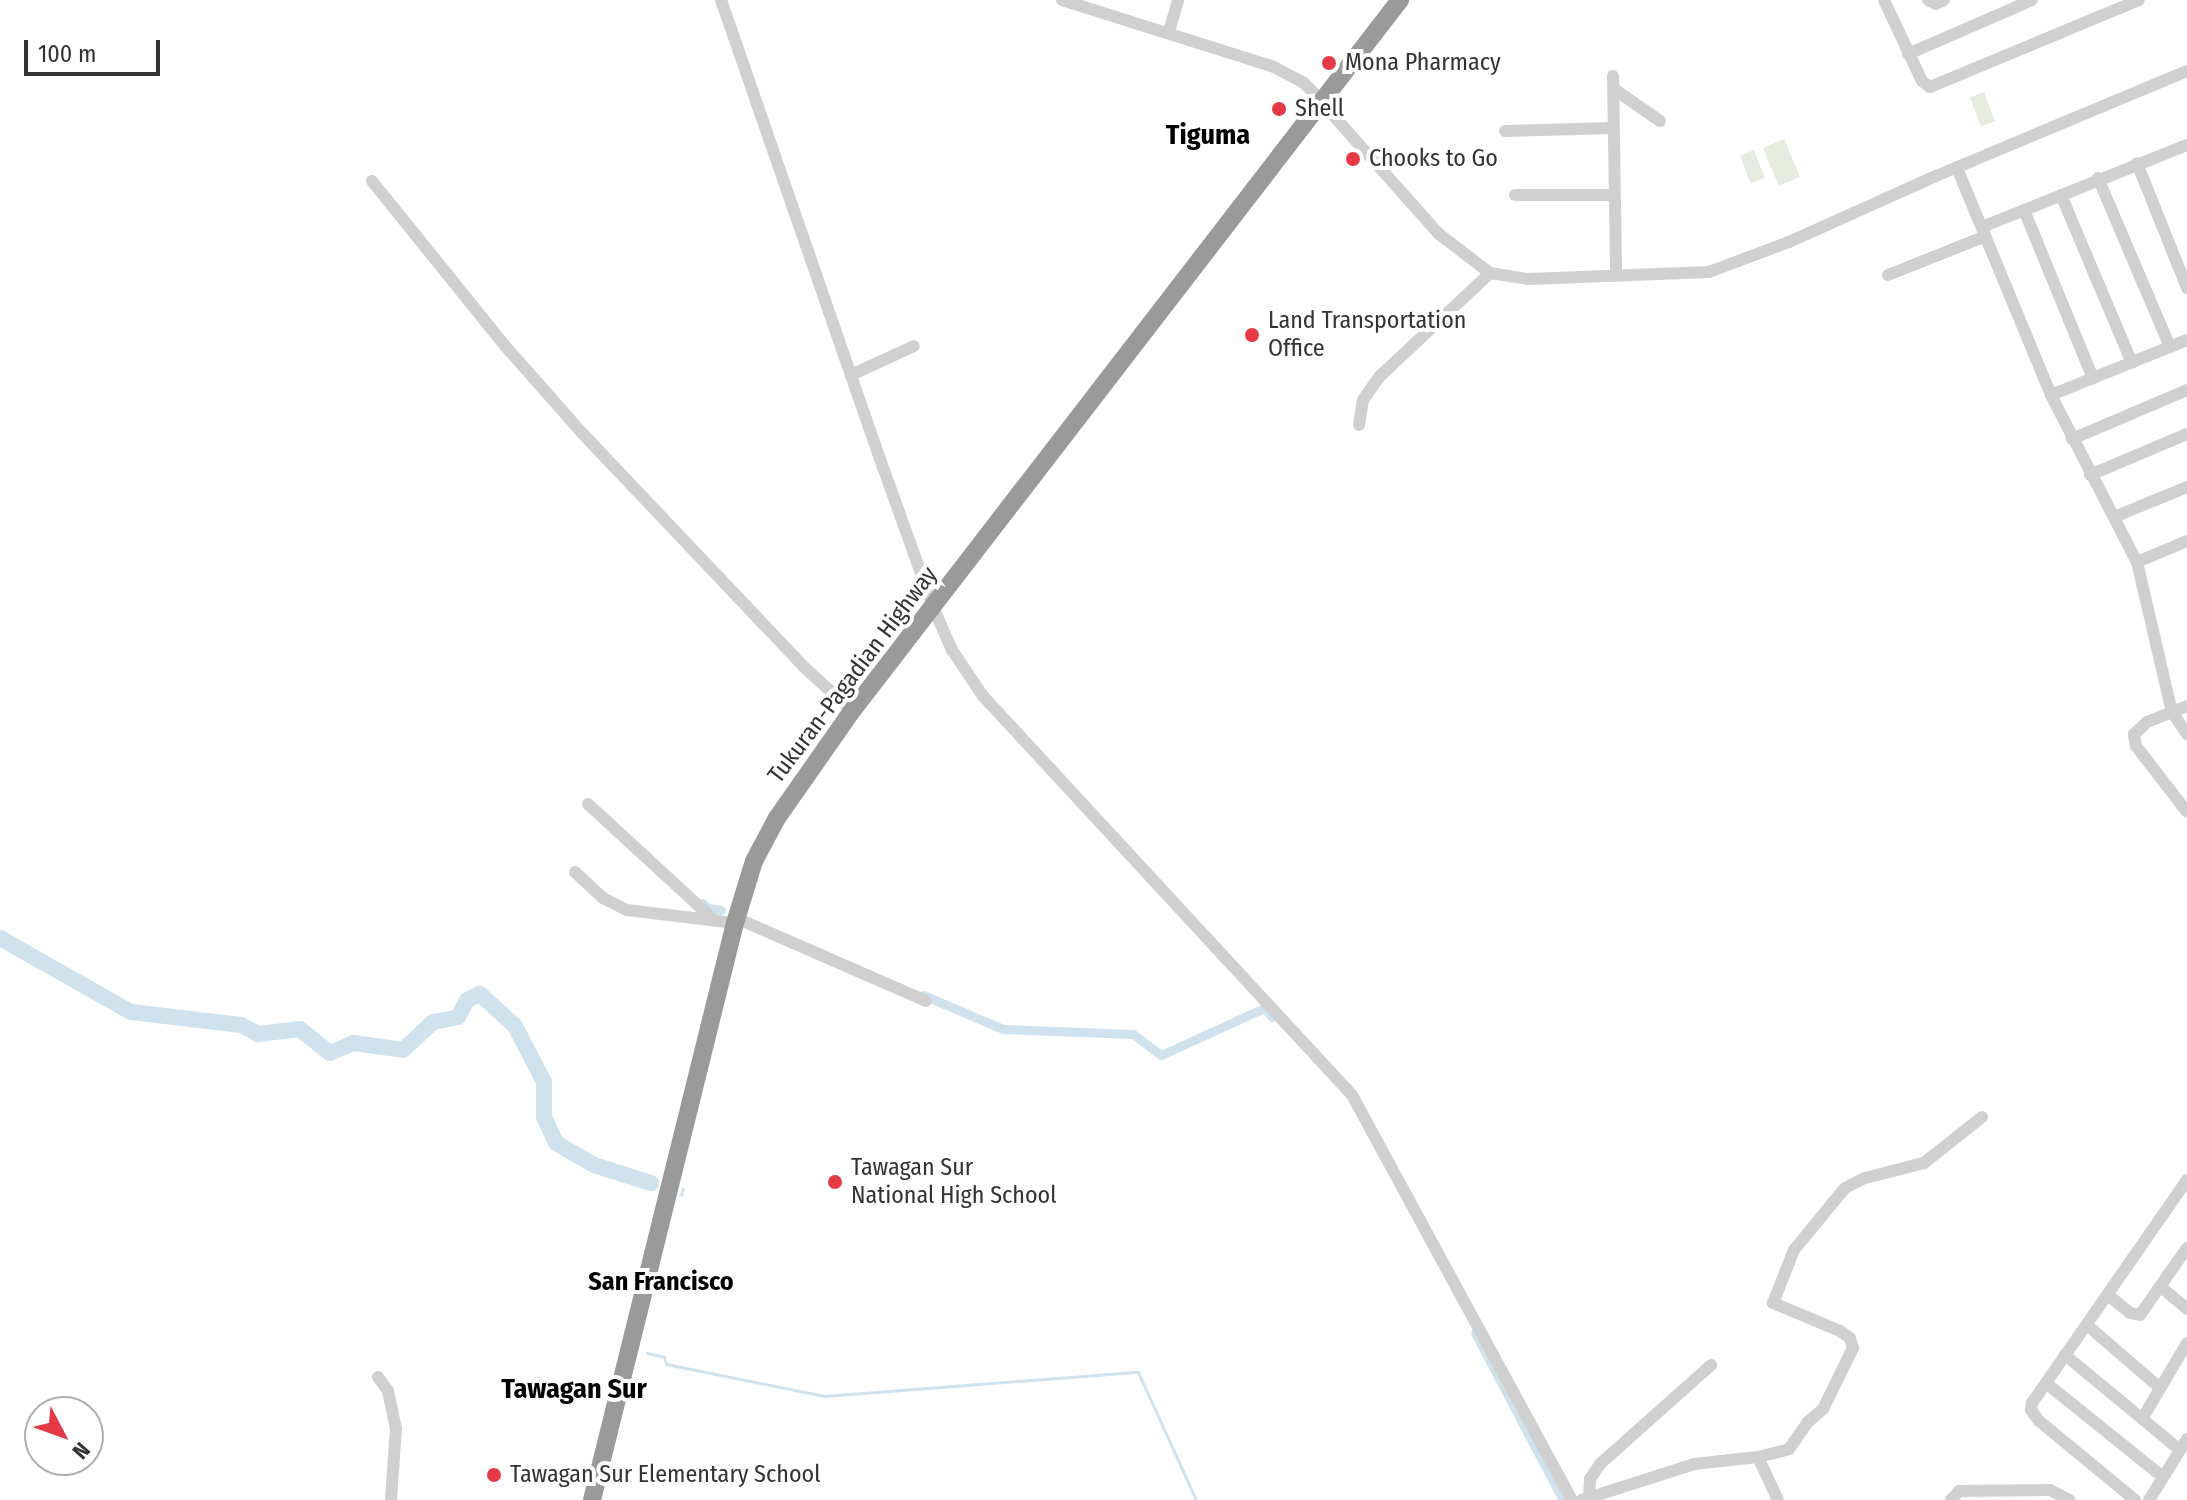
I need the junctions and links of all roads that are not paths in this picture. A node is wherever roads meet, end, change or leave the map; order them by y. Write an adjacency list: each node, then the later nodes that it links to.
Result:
1 (721, 0): 35 (street)
2 (1062, 0): 10 (street)
3 (1178, 0): 10 (street)
4 (1400, 0): 13 (highway, Tukuran-Pagadian Highway)
5 (1884, 0): 11 (street)
6 (1928, 0): 7 (street)
7 (1944, 0)
8 (2032, 0): 11 (street)
9 (2139, 0): 11 (street)
10 (1169, 32): 13 (street)
11 (1908, 54)
12 (2187, 71): 19 (street)
13 (1327, 108): 27 (street); 47 (highway, Tukuran-Pagadian Highway)
14 (1660, 121): 15 (street)
15 (1613, 128): 16 (street); 23 (street)
16 (1505, 131)
17 (2186, 149): 18 (street)
18 (2137, 163): 20 (street); 30 (street)
19 (1957, 168): 26 (street); 28 (street)
20 (2098, 178): 24 (street); 33 (street)
21 (372, 181): 49 (street)
22 (1515, 195): 23 (street)
23 (1614, 195): 28 (street)
24 (2061, 195): 25 (street); 34 (street)
25 (2024, 210): 26 (street); 36 (street)
26 (1984, 231): 29 (street); 38 (street)
27 (1490, 273): 28 (street); 39 (street)
28 (1616, 274)
29 (1888, 275)
30 (2187, 288)
31 (2187, 340): 33 (street)
32 (914, 346): 35 (street)
33 (2170, 347): 34 (street)
34 (2132, 363): 36 (street)
35 (851, 375): 47 (street)
36 (2093, 378): 38 (street)
37 (2187, 390): 41 (street)
38 (2051, 395): 41 (street)
39 (1359, 425)
40 (2187, 434): 42 (street)
41 (2072, 439): 42 (street)
42 (2090, 475): 44 (street)
43 (2187, 487): 44 (street)
44 (2114, 517): 46 (street)
45 (2187, 541): 46 (street)
46 (2137, 562): 50 (street)
47 (933, 607): 49 (highway, Tukuran-Pagadian Highway); 78 (street)
48 (2187, 706): 50 (street)
49 (852, 711): 56 (highway, Tukuran-Pagadian Highway)
50 (2172, 712): 51 (street); 53 (street)
51 (2187, 734)
52 (588, 804): 55 (street)
53 (2187, 812)
54 (575, 872): 55 (street)
55 (713, 919): 56 (street)
56 (736, 920): 57 (street); 77 (highway, Tukuran-Pagadian Highway)
57 (926, 1001)
58 (1982, 1117): 73 (street)
59 (2187, 1180): 62 (street)
60 (2187, 1248): 61 (street)
61 (2161, 1287): 62 (street); 63 (street)
62 (2108, 1295): 64 (street)
63 (2187, 1309)
64 (2087, 1325): 66 (street); 70 (street)
65 (2187, 1343): 70 (street)
66 (2065, 1355): 69 (street); 71 (street)
67 (1711, 1365): 75 (street)
68 (378, 1377): 76 (street)
69 (2046, 1383): 74 (street); 82 (street)
70 (2160, 1388): 71 (street)
71 (2142, 1419): 72 (street)
72 (2184, 1445): 74 (street)
73 (1758, 1457): 75 (street); 79 (street)
74 (2163, 1477): 83 (street)
75 (1586, 1499)
76 (391, 1500)
77 (592, 1500)
78 (1572, 1500)
79 (1778, 1500)
80 (1951, 1500): 81 (street)
81 (2070, 1500)
82 (2135, 1500)
83 (2149, 1500)

